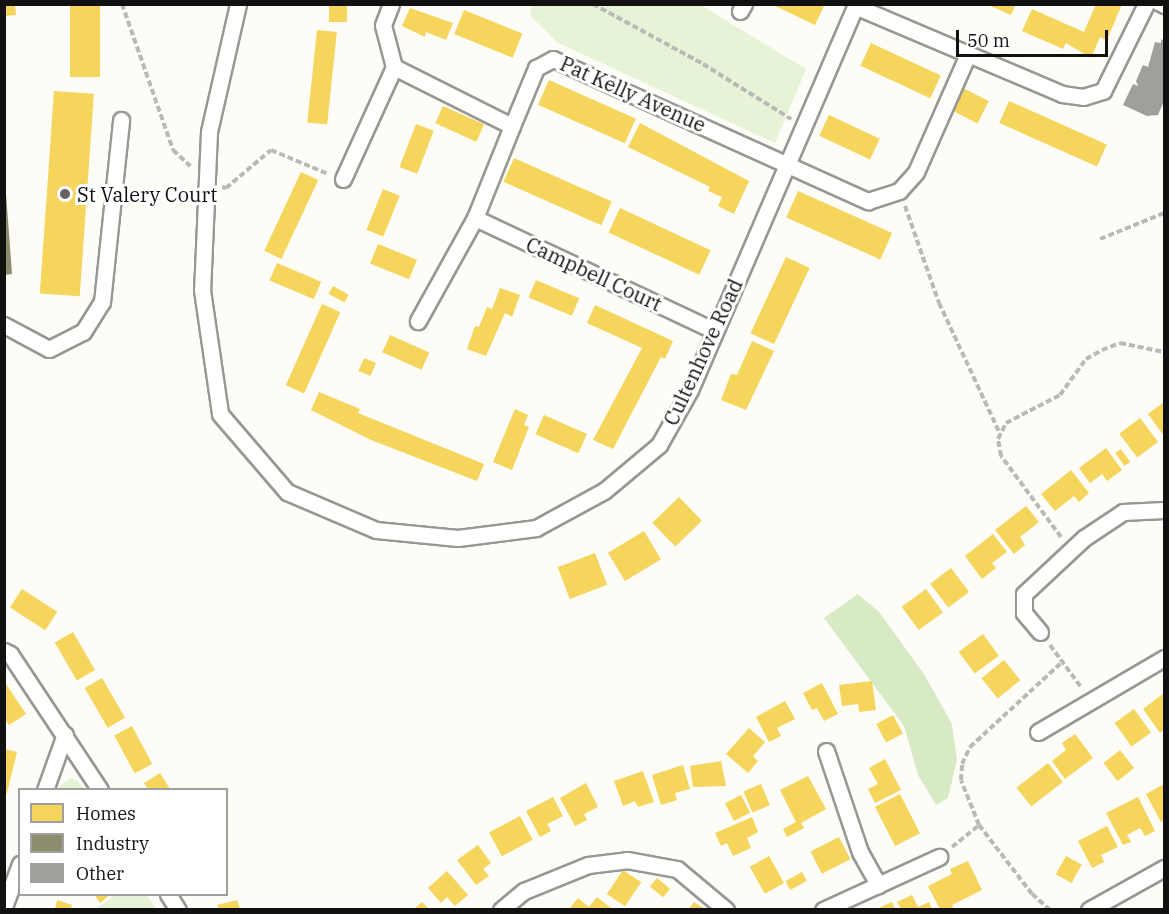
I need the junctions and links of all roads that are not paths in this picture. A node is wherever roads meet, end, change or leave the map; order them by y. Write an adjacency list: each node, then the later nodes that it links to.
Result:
1 (238, 4): 16 (street, Cultenhove Road)
2 (391, 4): 8 (street)
3 (1146, 4): 7 (street)
4 (1154, 4): 6 (lane)
5 (855, 5): 7 (street); 11 (street, Cultenhove Road)
6 (1164, 9)
7 (968, 54): 11 (street)
8 (394, 67): 10 (street); 12 (street)
9 (121, 120): 15 (street)
10 (512, 126): 11 (street, Pat Kelly Avenue); 13 (street)
11 (789, 162): 16 (street, Cultenhove Road)
12 (343, 179)
13 (475, 218): 14 (street); 16 (street, Campbell Court)
14 (418, 321)
15 (4, 325)
16 (713, 330)
17 (1164, 510): 18 (street)
18 (1040, 632)
19 (4, 651): 22 (street)
20 (1164, 658): 21 (street)
21 (1038, 732)
22 (64, 734): 24 (street); 25 (street)
23 (826, 751): 29 (street)
24 (45, 788)
25 (99, 788)
26 (939, 857): 29 (street)
27 (1164, 868): 36 (street)
28 (18, 869): 31 (street)
29 (878, 885): 35 (street)
30 (169, 896): 32 (street)
31 (4, 907)
32 (178, 909)
33 (501, 909): 34 (street)
34 (726, 909)
35 (823, 909)
36 (1089, 909)

